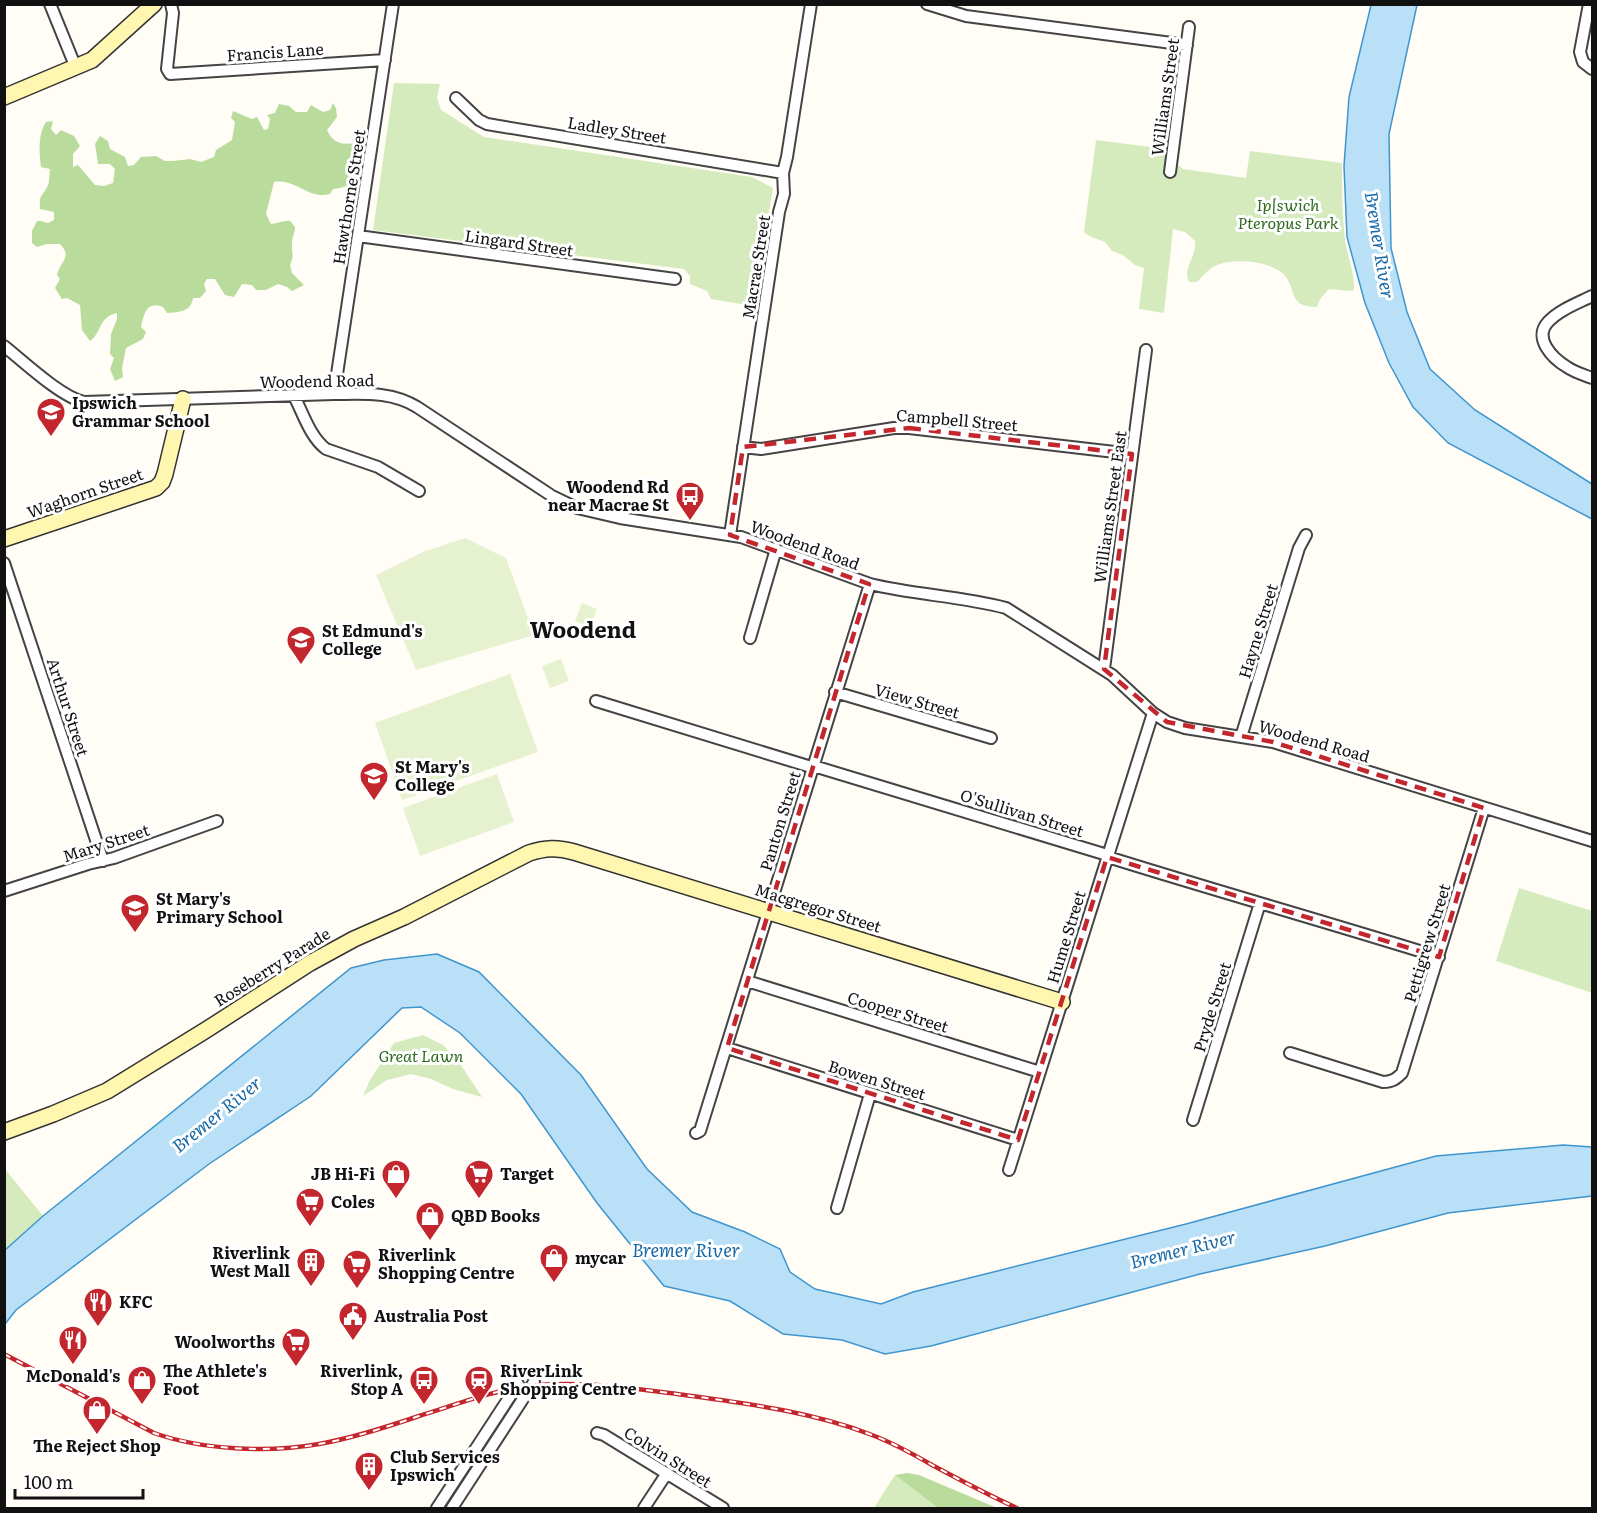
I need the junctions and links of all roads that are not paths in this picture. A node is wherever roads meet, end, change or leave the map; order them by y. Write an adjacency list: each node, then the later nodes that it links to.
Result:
1 (50, 4): 11 (street)
2 (154, 4): 11 (street)
3 (171, 4): 10 (street, Francis Lane)
4 (393, 4): 10 (street, Hawthorne Street)
5 (811, 4): 16 (street, Macrae Street)
6 (927, 4): 9 (street)
7 (1589, 4): 12 (street)
8 (1189, 27): 9 (street, Williams Street)
9 (1187, 45): 15 (street, Williams Street)
10 (384, 60): 17 (street, Hawthorne Street)
11 (76, 68): 13 (street)
12 (1593, 69)
13 (4, 97)
14 (456, 98): 16 (street, Ladley Street)
15 (1170, 172)
16 (783, 173): 26 (street, Macrae Street)
17 (358, 236): 18 (street, Lingard Street); 23 (street, Hawthorne Street)
18 (675, 279)
19 (1593, 296): 22 (street)
20 (4, 346): 25 (street, Woodend Road)
21 (1146, 350): 27 (street, Williams Street East)
22 (1593, 378)
23 (334, 394): 24 (street, Woodend Road); 29 (street, Woodend Road)
24 (294, 396): 25 (street, Woodend Road); 28 (street)
25 (183, 399): 31 (street, Waghorn Street)
26 (743, 447): 27 (street, Campbell Street); 29 (street, Macrae Street)
27 (1132, 454): 36 (street, Williams Street East)
28 (420, 491)
29 (730, 535): 32 (street, Woodend Road)
30 (1306, 535): 40 (street, Hayne Street)
31 (4, 539)
32 (776, 549): 34 (street, Woodend Road); 35 (street)
33 (4, 563): 48 (street, Arthur Street)
34 (870, 584): 36 (street, Woodend Road); 37 (street, Panton Street)
35 (750, 638)
36 (1104, 669): 39 (street, Woodend Road)
37 (835, 692): 41 (street, View Street); 42 (street, Panton Street)
38 (596, 701): 42 (street, O'Sullivan Street)
39 (1153, 713): 40 (street, Woodend Road); 47 (street, Hume Street)
40 (1241, 737): 43 (street, Woodend Road)
41 (991, 738)
42 (813, 766): 47 (street, O'Sullivan Street); 51 (street, Panton Street)
43 (1484, 808): 45 (street, Woodend Road); 52 (street, Pettigrew Street)
44 (217, 821): 48 (street, Mary Street)
45 (1593, 841)
46 (565, 849): 51 (street, Macgregor Street); 60 (street, Roseberry Parade)
47 (1108, 855): 50 (street, O'Sullivan Street); 54 (street, Hume Street)
48 (102, 861): 49 (street, Mary Street)
49 (4, 891)
50 (1260, 903): 52 (street, O'Sullivan Street); 59 (street, Pryde Street)
51 (768, 912): 53 (street, Panton Street); 54 (street, Macgregor Street)
52 (1438, 957): 56 (street, Pettigrew Street)
53 (747, 981): 55 (street, Panton Street); 57 (street, Cooper Street)
54 (1062, 1002): 57 (street, Hume Street)
55 (727, 1048): 58 (street, Bowen Street); 61 (street, Panton Street)
56 (1290, 1053)
57 (1040, 1072): 62 (street, Hume Street)
58 (870, 1094): 62 (street, Bowen Street); 64 (street)
59 (1193, 1120)
60 (4, 1132)
61 (696, 1133)
62 (1018, 1140): 63 (street, Hume Street)
63 (1009, 1170)
64 (837, 1208)
65 (534, 1382): 70 (street)
66 (518, 1384): 69 (street)
67 (597, 1433): 68 (street, Colvin Street)
68 (667, 1473): 71 (street); 72 (street, Colvin Street)
69 (437, 1509)
70 (452, 1509)
71 (644, 1509)
72 (723, 1509)

